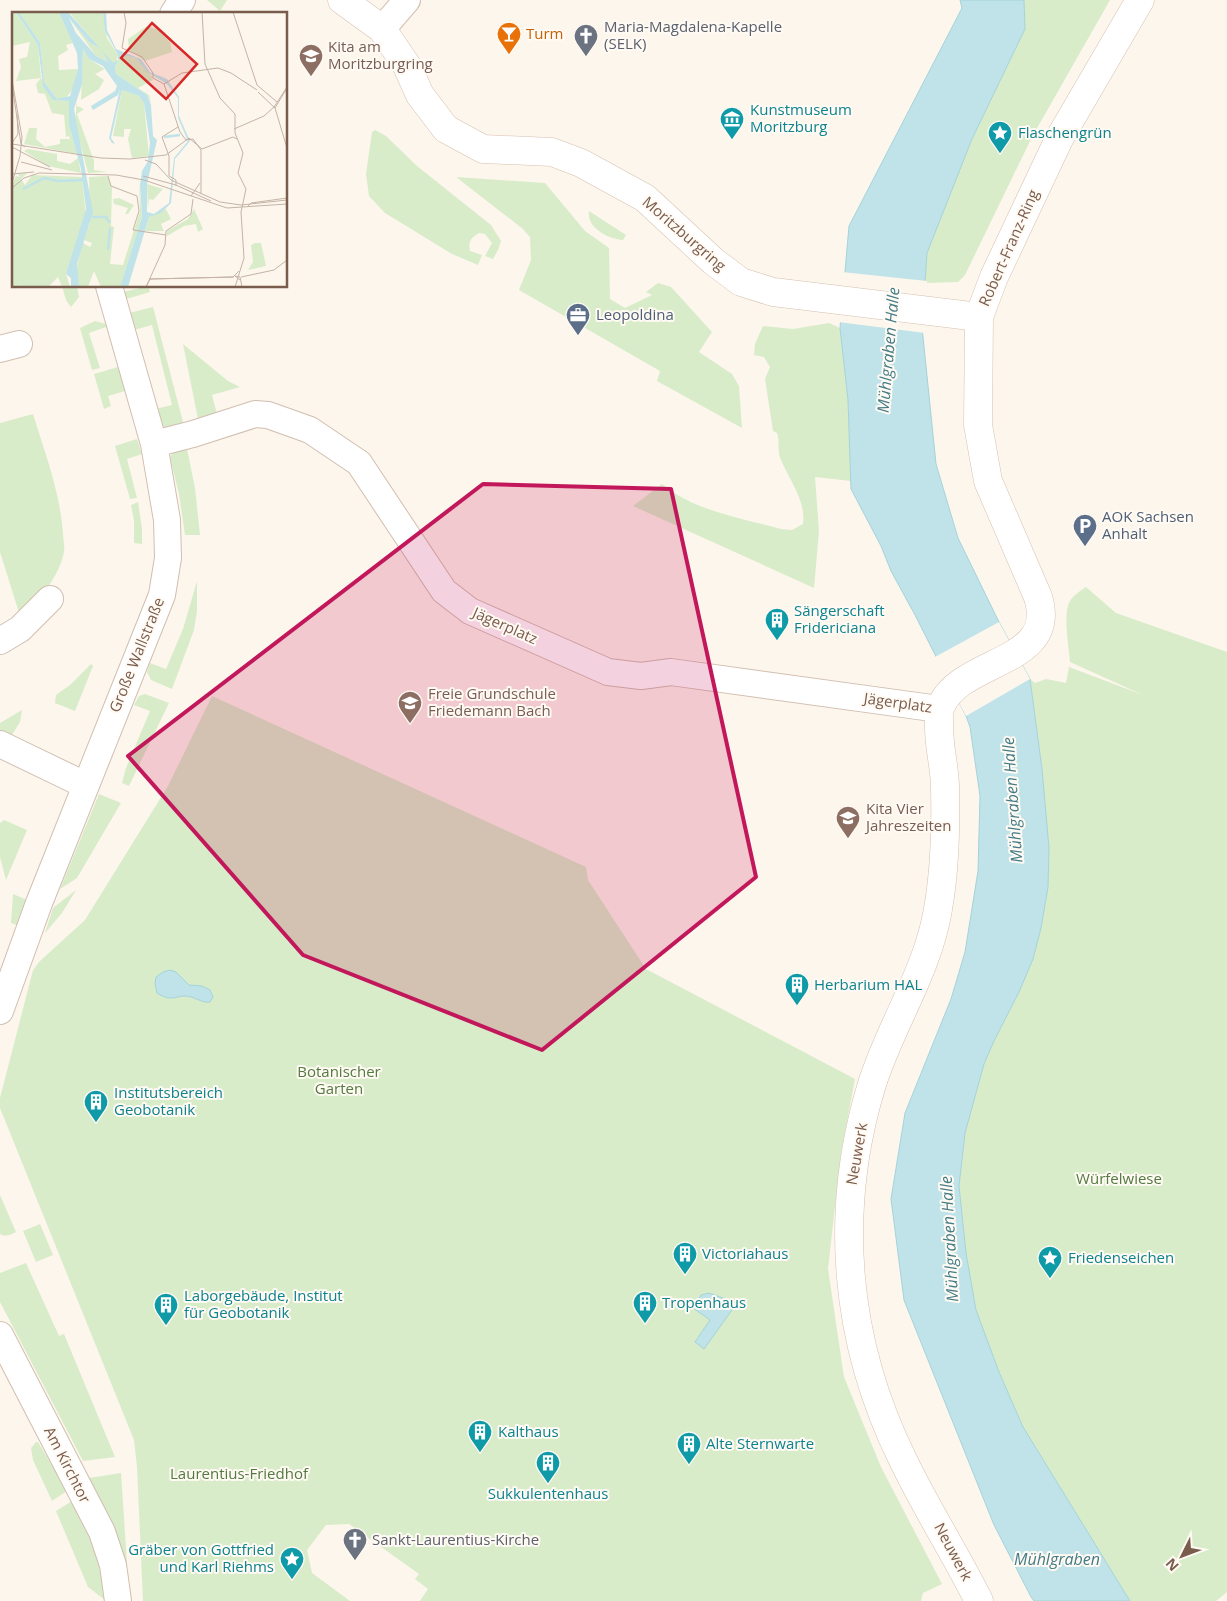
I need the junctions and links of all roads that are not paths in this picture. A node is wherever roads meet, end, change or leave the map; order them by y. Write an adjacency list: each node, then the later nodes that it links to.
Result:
1 (182, 0): 5 (street)
2 (342, 0): 6 (street, Moritzburgring)
3 (407, 0): 6 (street)
4 (1140, 0): 8 (street, Robert-Franz-Ring)
5 (174, 12)
6 (382, 29): 8 (street, Moritzburgring)
7 (110, 288): 9 (street, Große Wallstraße)
8 (979, 317): 12 (street, Robert-Franz-Ring)
9 (154, 444): 12 (street, Jägerplatz); 14 (street, Große Wallstraße)
10 (50, 599): 11 (street)
11 (0, 641)
12 (943, 702): 18 (street, Neuwerk)
13 (0, 744): 14 (street)
14 (85, 785): 15 (street, Große Wallstraße)
15 (0, 1011)
16 (0, 1335): 17 (street, Am Kirchtor)
17 (118, 1601)
18 (979, 1601)

